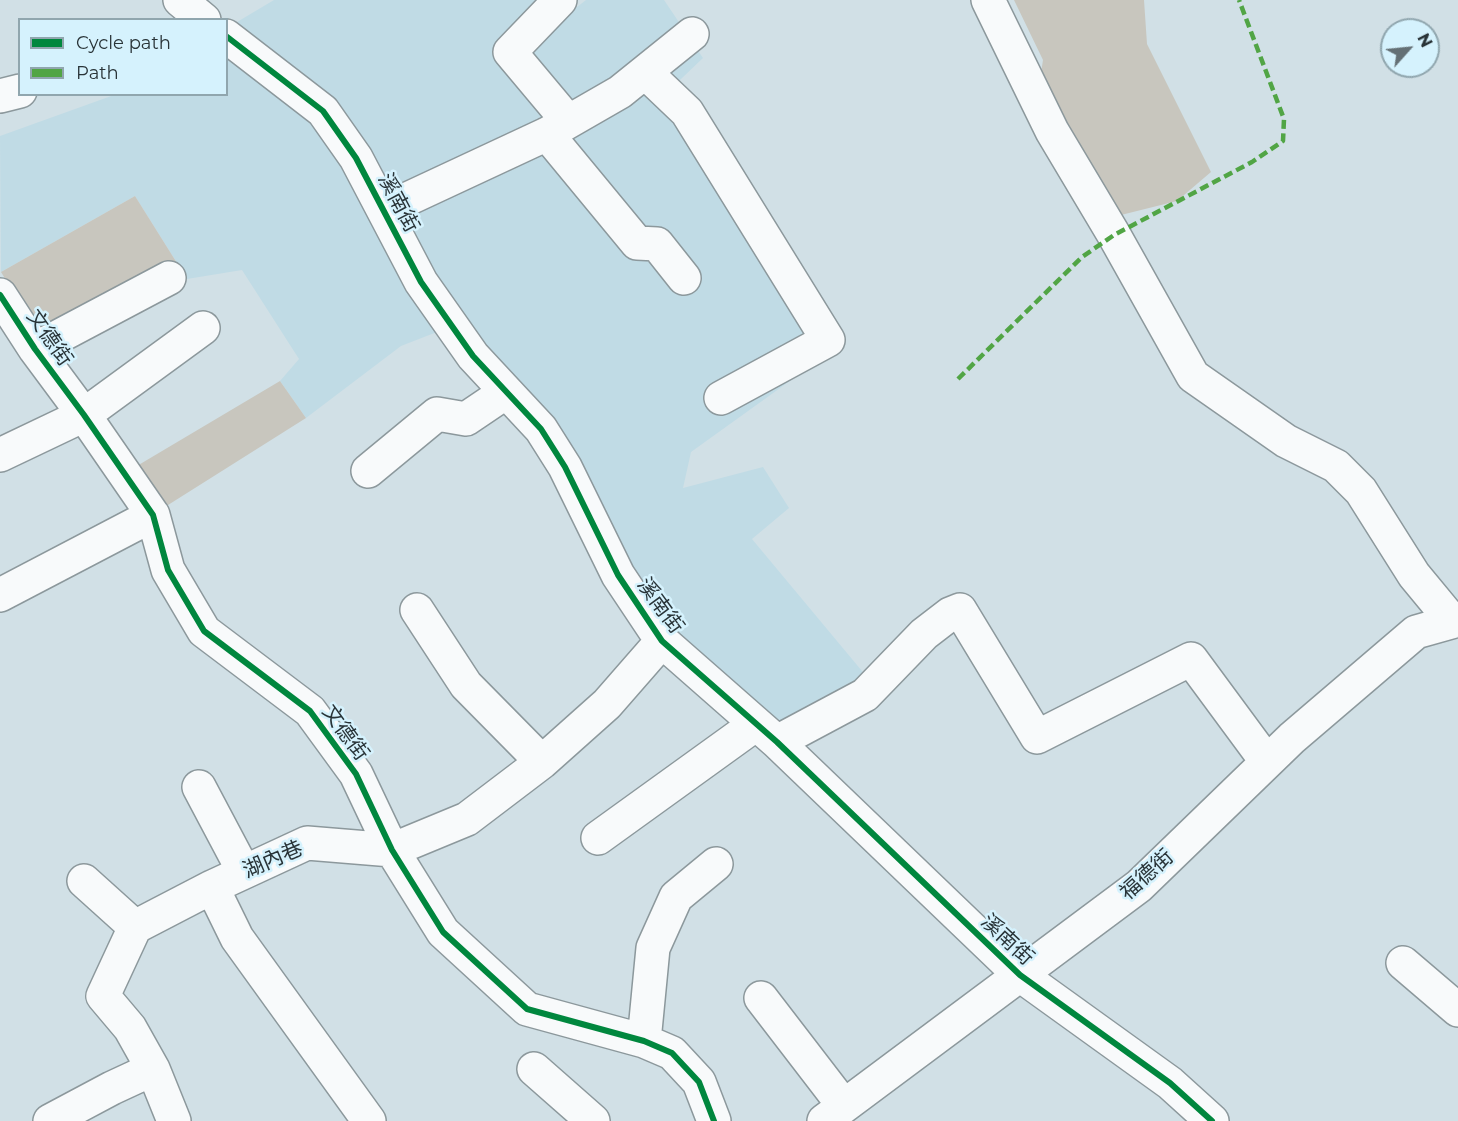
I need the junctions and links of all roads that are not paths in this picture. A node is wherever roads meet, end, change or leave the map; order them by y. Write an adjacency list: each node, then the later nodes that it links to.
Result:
1 (560, 0): 8 (street)
2 (988, 0): 23 (street)
3 (692, 34): 5 (street)
4 (228, 38): 9 (street, 溪南街)
5 (645, 72): 8 (street); 16 (street)
6 (18, 91): 7 (street)
7 (0, 96)
8 (557, 127): 9 (street); 11 (street)
9 (384, 210): 15 (street, 溪南街)
10 (169, 278): 14 (street)
11 (684, 278)
12 (0, 295): 14 (street, 文德街)
13 (203, 328): 17 (street)
14 (35, 350): 17 (street, 文德街)
15 (506, 392): 19 (street); 24 (street, 溪南街)
16 (721, 398)
17 (84, 415): 18 (street); 20 (street, 文德街)
18 (0, 456)
19 (368, 471)
20 (153, 514): 21 (street); 30 (street, 文德街)
21 (0, 595)
22 (417, 610): 26 (street)
23 (1455, 621): 27 (street, 福德街)
24 (662, 641): 25 (street, 溪南街); 26 (street, 湖內巷)
25 (767, 733): 27 (street); 29 (street); 37 (street, 溪南街)
26 (542, 762): 30 (street, 湖內巷)
27 (1267, 762): 37 (street, 福德街)
28 (200, 787): 32 (street)
29 (598, 838)
30 (392, 850): 32 (street, 湖內巷); 40 (street, 文德街)
31 (716, 864): 40 (street)
32 (244, 872): 34 (street, 湖內巷)
33 (84, 881): 35 (street)
34 (212, 887): 35 (street, 湖內巷); 46 (street)
35 (135, 927): 41 (street)
36 (1403, 963): 39 (street)
37 (1020, 975): 43 (street, 福德街); 49 (street, 溪南街)
38 (761, 998): 43 (street)
39 (1458, 1010)
40 (644, 1041): 48 (street, 文德街)
41 (153, 1069): 44 (street); 45 (street)
42 (534, 1069): 47 (street)
43 (834, 1114)
44 (50, 1121)
45 (174, 1121)
46 (369, 1121)
47 (592, 1121)
48 (714, 1121)
49 (1212, 1121)

